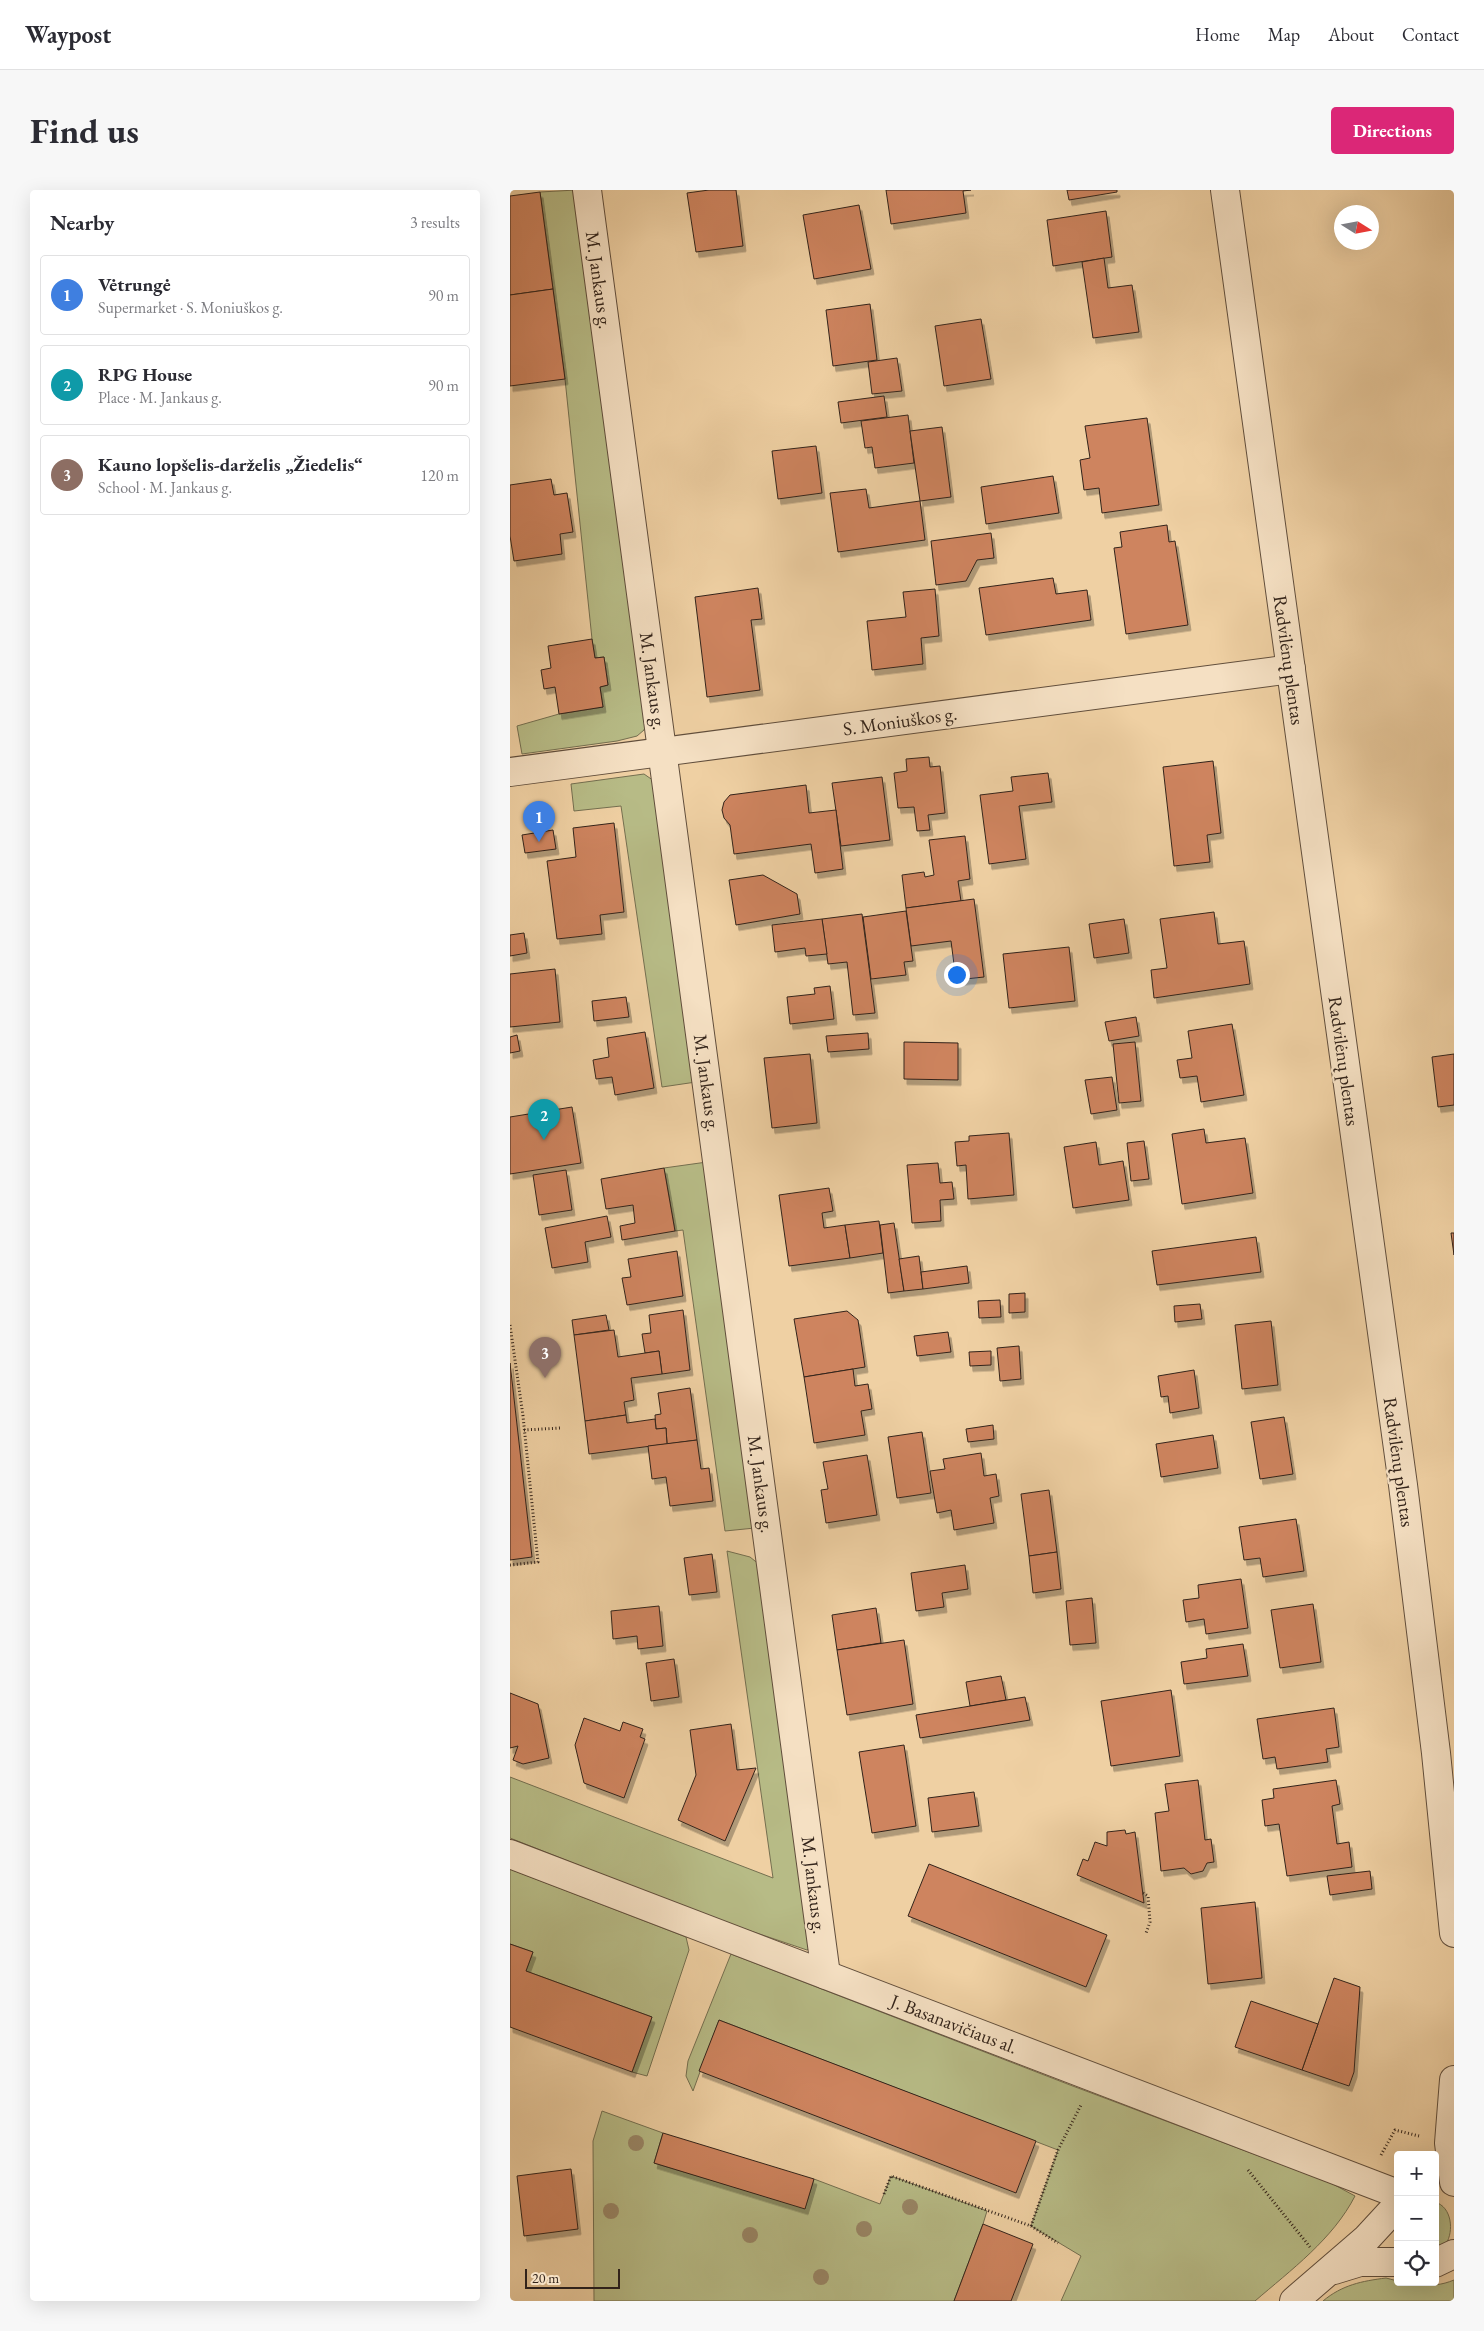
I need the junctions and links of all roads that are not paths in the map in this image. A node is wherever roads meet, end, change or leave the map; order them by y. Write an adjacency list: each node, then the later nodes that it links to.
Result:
1 (588, 190): 4 (street, M. Jankaus g.)
2 (1225, 190): 3 (street, Radvilėnų plentas)
3 (1290, 669): 4 (street, S. Moniuškos g.); 7 (street, Radvilėnų plentas)
4 (663, 752): 5 (street, S. Moniuškos g.); 8 (street, M. Jankaus g.)
5 (510, 772)
6 (510, 1854): 8 (street, J. Basanavičiaus al.)
7 (1454, 1933)
8 (826, 1975): 15 (street, J. Basanavičiaus al.)
9 (1454, 2080): 10 (street)
10 (1449, 2143): 11 (street); 12 (street)
11 (1439, 2162)
12 (1454, 2182)
13 (1439, 2189): 14 (street)
14 (1454, 2196)
15 (1394, 2201)
16 (1394, 2204): 22 (street)
17 (1394, 2208): 18 (street)
18 (1394, 2243)
19 (1454, 2254): 20 (street)
20 (1439, 2261)
21 (1394, 2262): 22 (street)
22 (1332, 2270): 23 (street)
23 (1294, 2301)

